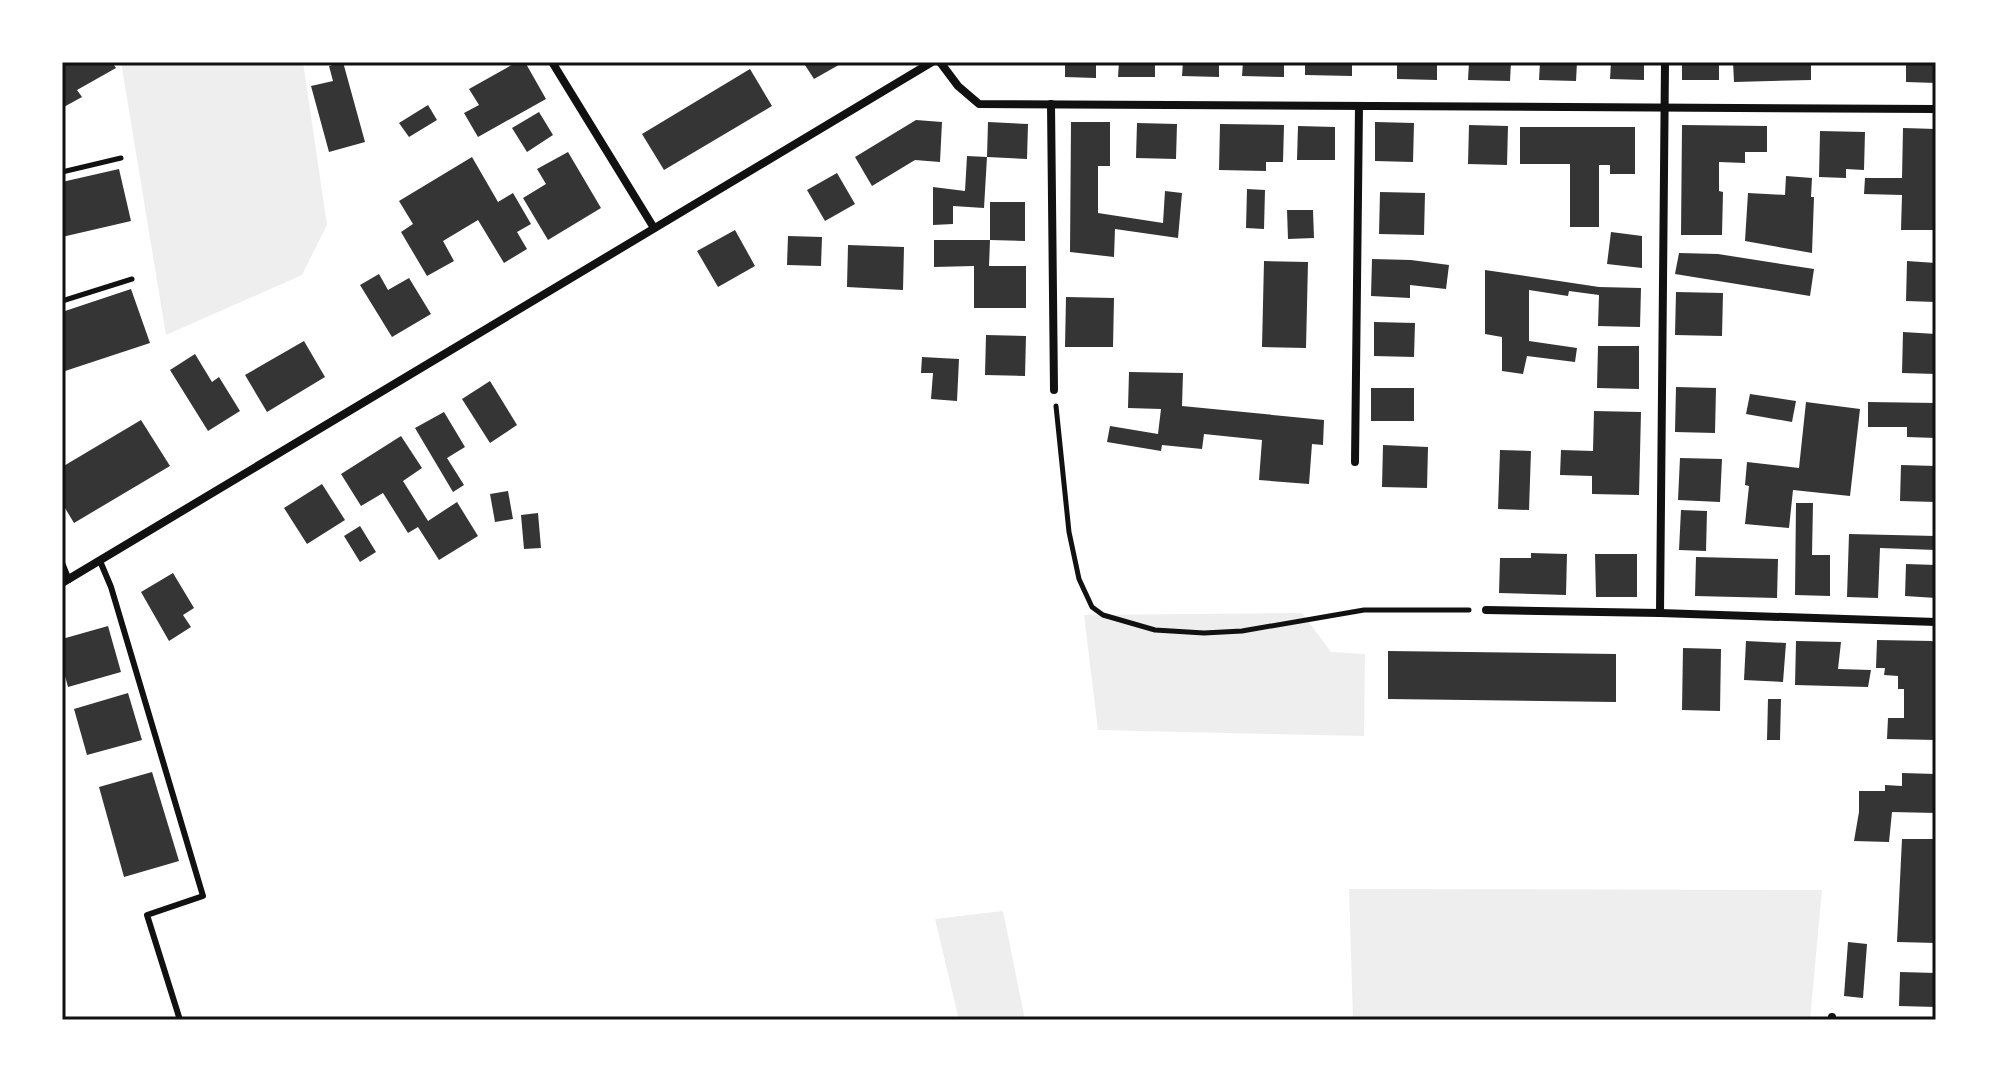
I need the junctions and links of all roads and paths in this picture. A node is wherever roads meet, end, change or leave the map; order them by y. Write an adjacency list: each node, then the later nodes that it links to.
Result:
1 (552, 62): 11 (street)
2 (932, 62): 11 (street)
3 (940, 62): 5 (street)
4 (1665, 62): 7 (street)
5 (1051, 104): 6 (street); 14 (street)
6 (1359, 106): 7 (street); 15 (street)
7 (1665, 108): 8 (street); 20 (street)
8 (1936, 109)
9 (121, 158): 10 (path)
10 (62, 172)
11 (654, 228): 16 (street)
12 (132, 279): 13 (path)
13 (62, 301)
14 (1054, 390): 19 (path)
15 (1355, 462)
16 (100, 561): 18 (street); 22 (lane)
17 (62, 563): 18 (lane)
18 (66, 581)
19 (1486, 610): 20 (street)
20 (1660, 613): 21 (street)
21 (1936, 622)
22 (180, 1020)

